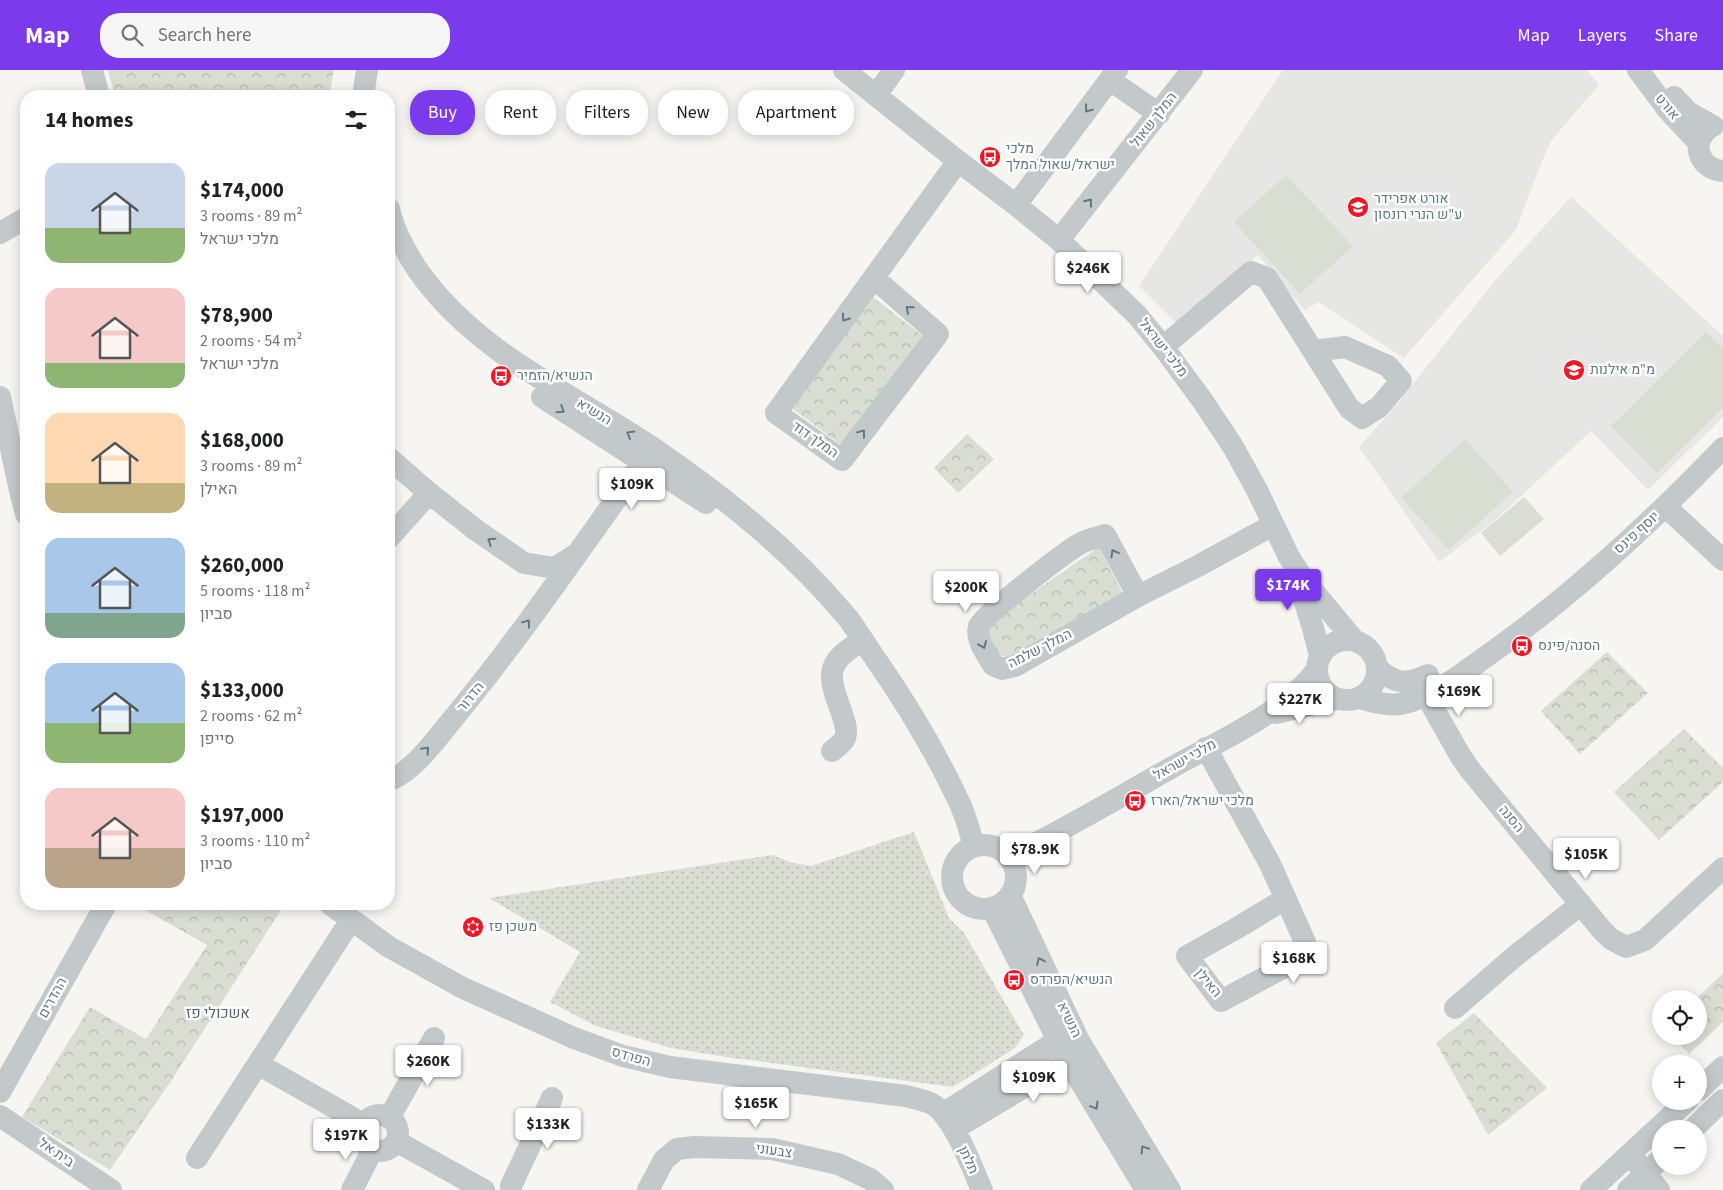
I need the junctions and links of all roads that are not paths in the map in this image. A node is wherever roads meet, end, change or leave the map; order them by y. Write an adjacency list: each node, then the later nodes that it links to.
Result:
1 (92, 70): 10 (street)
2 (367, 70): 11 (street)
3 (378, 70): 12 (street)
4 (844, 70): 13 (street, מלכי ישראל)
5 (894, 70): 13 (street)
6 (1192, 70): 14 (street, המלך שאול)
7 (1638, 70): 15 (street, אורט)
8 (1655, 70): 15 (street, אורט)
9 (1114, 75): 14 (street); 18 (street, one-way to 18)
10 (97, 90)
11 (364, 90)
12 (375, 90)
13 (876, 96): 16 (street, מלכי ישראל)
14 (1159, 114): 22 (street, המלך שאול, one-way to 14)
15 (1712, 131): 17 (street)
16 (958, 161): 18 (street, מלכי ישראל); 24 (street, המלך דוד)
17 (1723, 171)
18 (1016, 205): 22 (street, מלכי ישראל)
19 (20, 221): 21 (street)
20 (395, 229): 30 (street, הנשיא, one-way to 20)
21 (0, 233)
22 (1059, 240): 25 (street, מלכי ישראל)
23 (395, 255): 30 (street, הנשיא, one-way to 30)
24 (874, 278): 24 (street, המלך דוד, one-way to 24)
25 (1163, 347): 26 (street); 35 (street, מלכי ישראל)
26 (1313, 351)
27 (0, 397): 28 (street)
28 (0, 403): 32 (street)
29 (1723, 448): 34 (street, יוסף פינס)
30 (647, 455): 37 (street, הדרור); 43 (street, הנשיא)
31 (395, 463): 33 (street, הדרור)
32 (20, 491)
33 (428, 493): 36 (street); 40 (street, הדרור, one-way to 33)
34 (1666, 507): 39 (street); 47 (street, יוסף פינס)
35 (1273, 525): 38 (street, מלכי ישראל); 41 (street, המלך שלמה)
36 (395, 531)
37 (580, 551): 40 (street, הדרור); 42 (street, הדרור)
38 (1289, 557): 44 (street, מלכי ישראל); 45 (street, מלכי ישראל)
39 (1723, 560)
40 (524, 563): 42 (street, הדרור)
41 (1138, 596): 41 (street, המלך שלמה, one-way to 41)
42 (543, 603): 53 (street, הדרור, one-way to 42)
43 (862, 640): 52 (street); 54 (street, הנשיא)
44 (1354, 640): 45 (street); 46 (street)
45 (1318, 663): 49 (street); 50 (street, מלכי ישראל)
46 (1378, 669): 47 (street, יוסף פינס); 48 (street)
47 (1418, 692): 48 (street, יוסף פינס); 59 (street, הסנה)
48 (1360, 698): 49 (street)
49 (1336, 699): 50 (street, מלכי ישראל)
50 (1254, 721): 51 (street, מלכי ישראל)
51 (1206, 748): 55 (street, מלכי ישראל); 58 (street, האילן)
52 (832, 751)
53 (395, 778)
54 (974, 846): 55 (street); 60 (street)
55 (1009, 857): 57 (street)
56 (1723, 868): 59 (street, הסנה)
57 (1010, 895): 60 (street); 66 (street, הנשיא, one-way to 57)
58 (1284, 899): 58 (street, האילן)
59 (1581, 904): 64 (street)
60 (992, 908): 66 (street, הנשיא)
61 (103, 910): 71 (street, ההדרים)
62 (338, 910): 63 (street, הפרדס)
63 (352, 920): 68 (street); 78 (street, הפרדס)
64 (1455, 1008)
65 (434, 1038): 76 (street)
66 (1068, 1041): 67 (street); 78 (street); 95 (street, הנשיא, one-way to 66)
67 (1068, 1061): 78 (street); 94 (street, הנשיא, one-way to 94)
68 (258, 1064): 79 (street); 83 (street)
69 (1723, 1067): 70 (street)
70 (1707, 1082)
71 (0, 1092)
72 (552, 1098): 86 (street)
73 (1723, 1100): 77 (street)
74 (1677, 1110): 82 (street)
75 (0, 1116): 87 (street, בית אל)
76 (389, 1118): 79 (street); 80 (street)
77 (1702, 1120)
78 (949, 1121): 93 (street, תלתן)
79 (365, 1125): 81 (street)
80 (396, 1141): 81 (street); 89 (street)
81 (373, 1150): 88 (street)
82 (1630, 1154): 84 (street); 96 (street)
83 (196, 1158)
84 (1652, 1171)
85 (1654, 1175): 97 (street)
86 (514, 1188): 90 (street)
87 (111, 1190)
88 (352, 1190)
89 (484, 1190)
90 (489, 1190)
91 (648, 1190): 92 (street, צבעוני)
92 (883, 1190)
93 (982, 1190)
94 (1146, 1190)
95 (1170, 1190)
96 (1591, 1190)
97 (1628, 1190)

